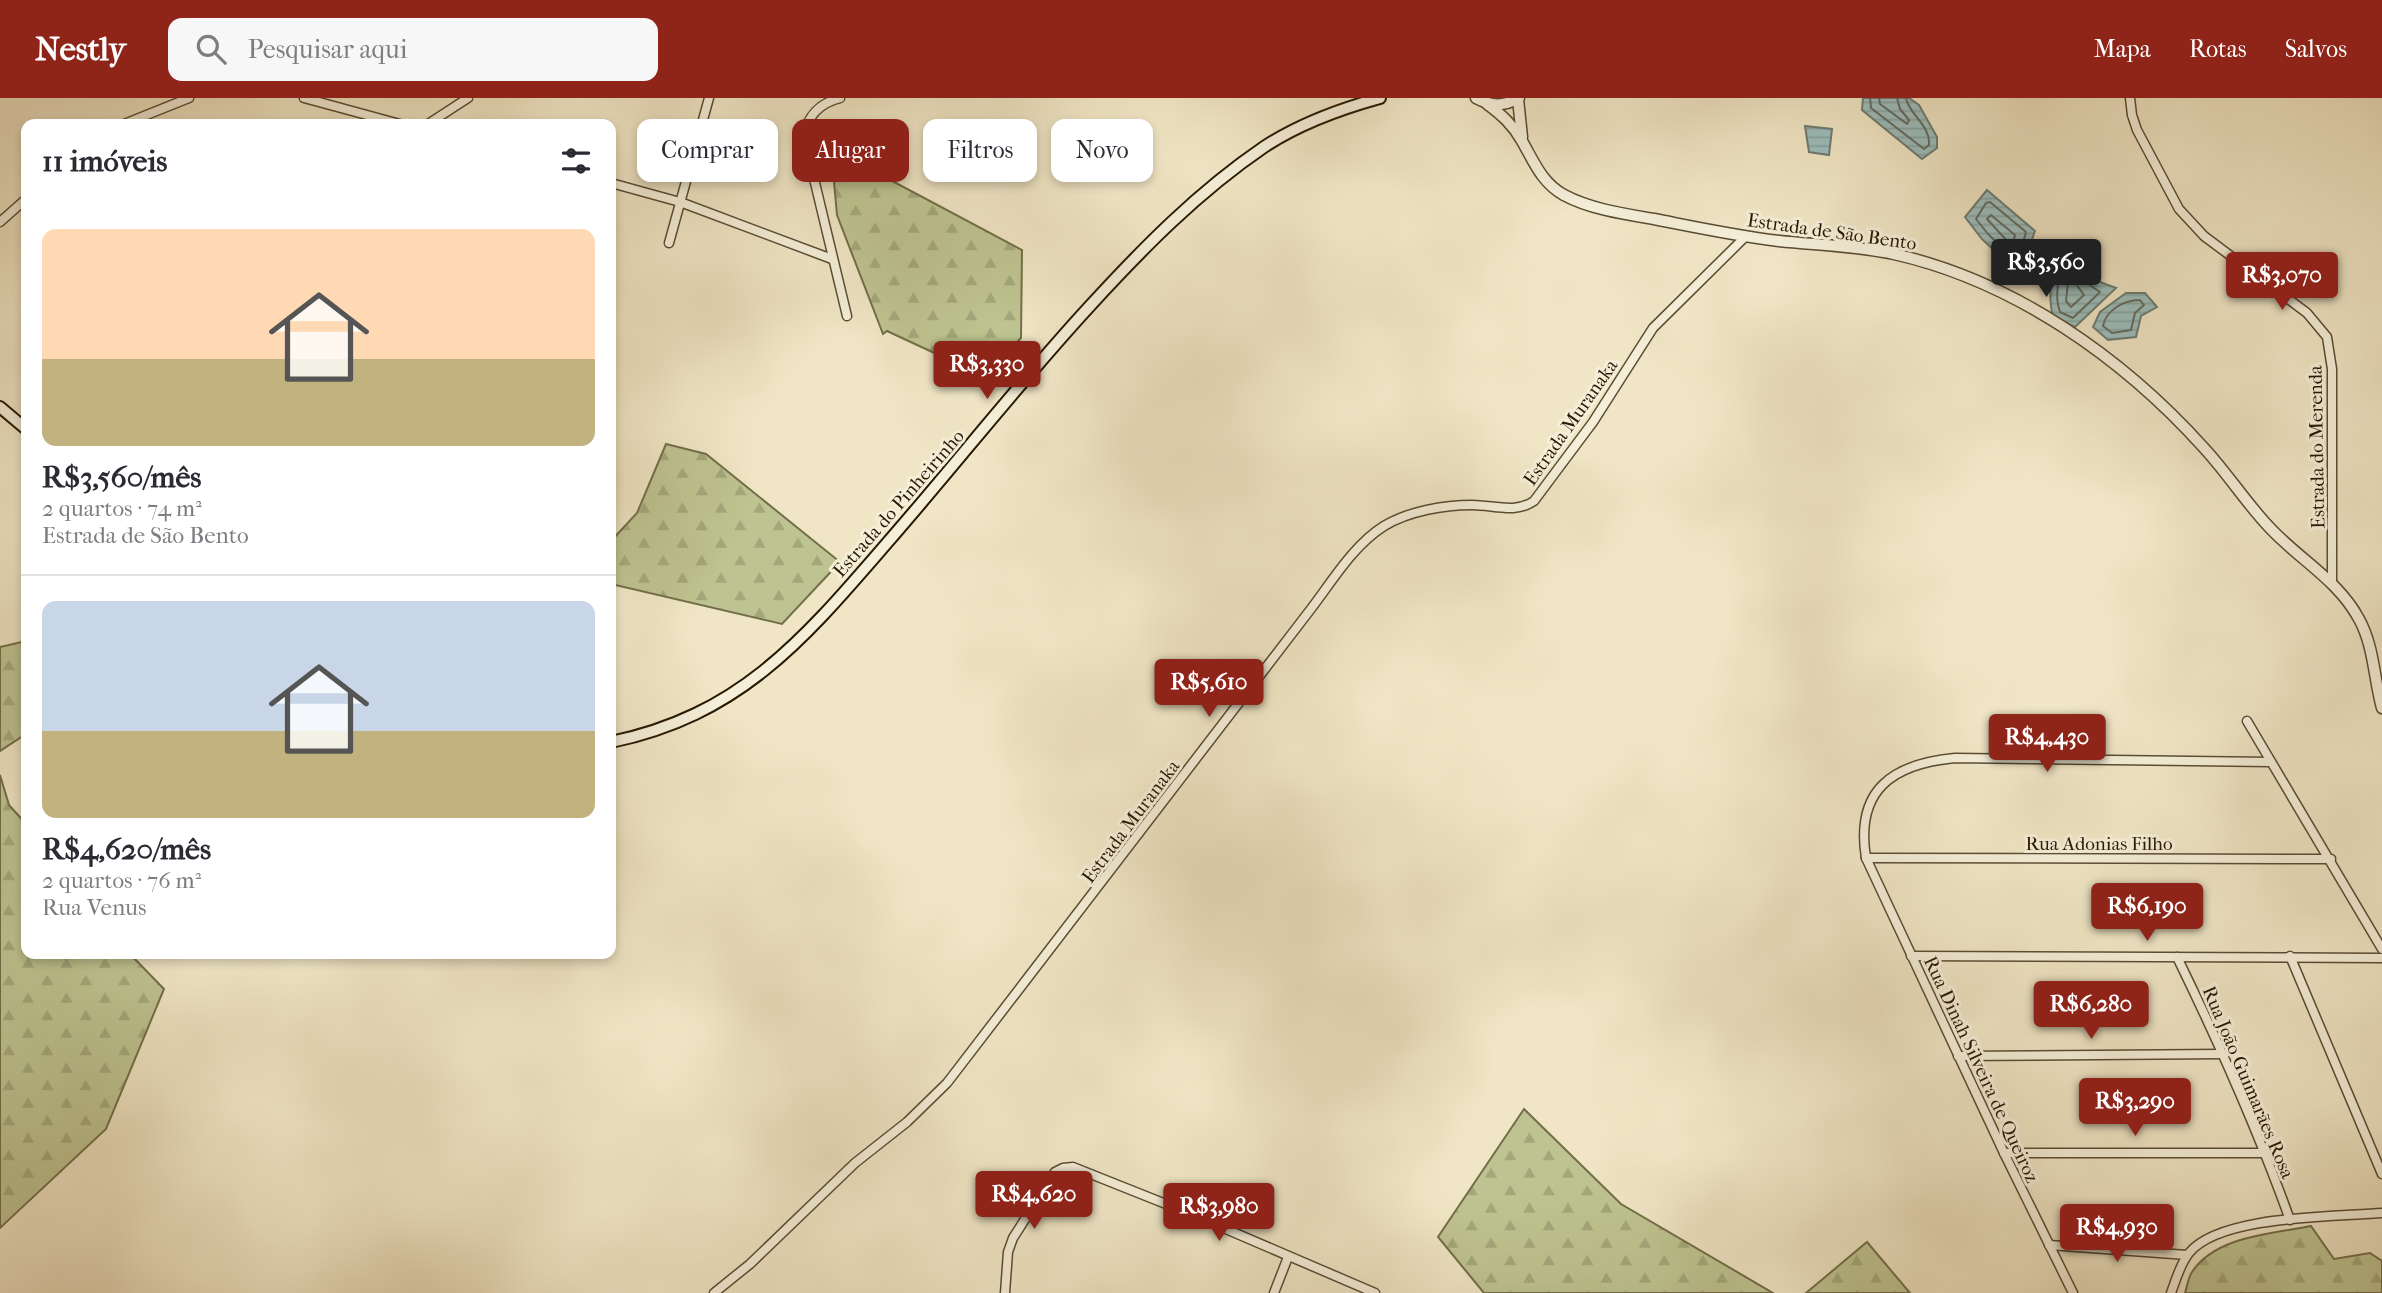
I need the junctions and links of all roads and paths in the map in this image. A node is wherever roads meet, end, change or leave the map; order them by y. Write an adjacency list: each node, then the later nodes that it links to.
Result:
1 (189, 98): 11 (street)
2 (304, 98): 12 (street)
3 (468, 98): 13 (street)
4 (840, 98): 21 (street)
5 (1380, 98): 28 (main road, Estrada do Pinheirinho)
6 (1476, 98): 10 (street)
7 (2130, 98): 25 (street, Estrada do Merenda)
8 (706, 99): 16 (street)
9 (1518, 99): 10 (street); 14 (street, Estrada de São Bento)
10 (1487, 104): 14 (street, Estrada de São Bento)
11 (136, 119)
12 (382, 119)
13 (436, 119)
14 (1522, 141): 19 (street, Estrada de São Bento)
15 (616, 184): 16 (street)
16 (680, 202): 20 (street); 21 (street)
17 (21, 203): 18 (street)
18 (0, 222)
19 (1746, 236): 25 (street, Estrada de São Bento); 47 (street, Estrada Muranaka)
20 (669, 243)
21 (832, 259): 22 (street)
22 (847, 316)
23 (0, 407): 24 (main road)
24 (21, 425)
25 (2332, 583): 26 (street, Estrada de São Bento)
26 (2382, 708)
27 (2247, 721): 29 (street)
28 (616, 740)
29 (2271, 762): 30 (street); 31 (street)
30 (1866, 858): 31 (street, Rua Adonias Filho); 33 (street, Rua Dinah Silveira de Queiroz)
31 (2331, 859): 32 (street)
32 (2382, 949)
33 (1911, 956): 35 (street); 38 (street, Rua Dinah Silveira de Queiroz)
34 (2290, 956): 35 (street); 36 (street); 41 (street)
35 (2177, 957): 37 (street, Rua João Guimarães Rosa)
36 (2382, 958)
37 (2224, 1054): 38 (street); 40 (street, Rua João Guimarães Rosa)
38 (1958, 1056): 39 (street, Rua Dinah Silveira de Queiroz)
39 (2004, 1153): 40 (street); 44 (street, Rua Dinah Silveira de Queiroz)
40 (2266, 1153): 43 (street, Rua João Guimarães Rosa)
41 (2382, 1174)
42 (2382, 1213): 43 (street)
43 (2290, 1220): 45 (street)
44 (2049, 1245): 45 (street); 51 (street, Rua Dinah Silveira de Queiroz)
45 (2187, 1255): 52 (street)
46 (1288, 1257): 48 (street); 49 (street); 50 (street)
47 (714, 1293)
48 (1005, 1293)
49 (1274, 1293)
50 (1376, 1293)
51 (2073, 1293)
52 (2171, 1293)

